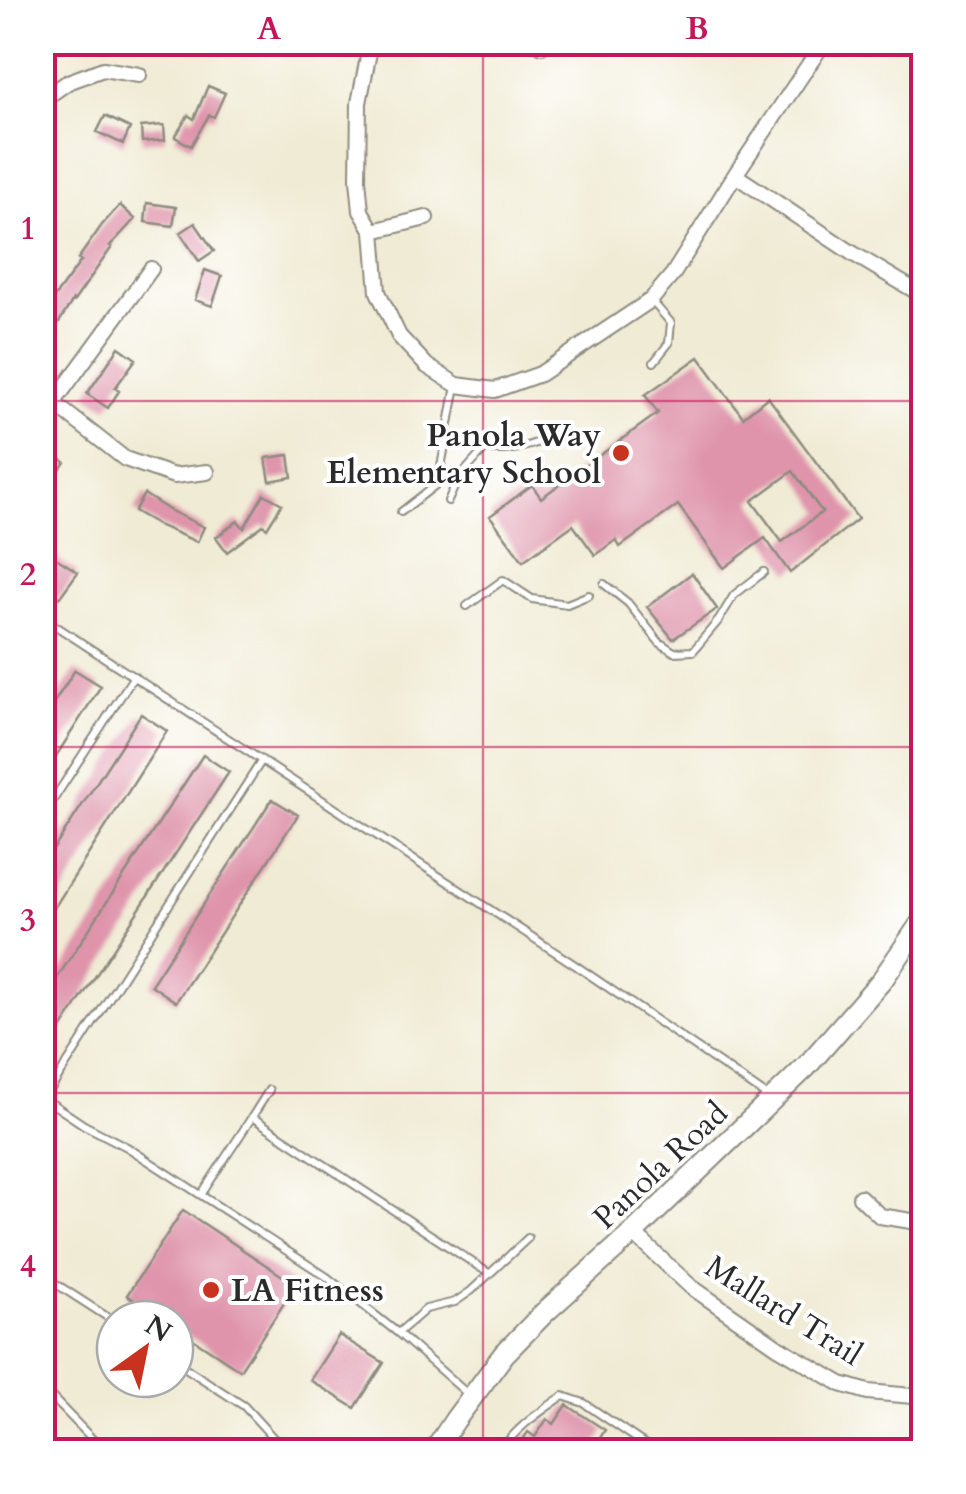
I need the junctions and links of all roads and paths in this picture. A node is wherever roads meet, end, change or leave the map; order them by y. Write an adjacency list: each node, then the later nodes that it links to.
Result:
1 (372, 42): 7 (street)
2 (824, 42): 5 (street)
3 (139, 76): 4 (street)
4 (42, 100)
5 (735, 175): 9 (street); 10 (street)
6 (426, 218): 7 (street)
7 (373, 231): 12 (street)
8 (151, 269): 13 (street)
9 (924, 296)
10 (651, 300): 11 (lane); 12 (street)
11 (654, 362)
12 (456, 384): 14 (lane)
13 (48, 398): 17 (street)
14 (446, 438): 16 (lane); 19 (lane)
15 (539, 442): 16 (lane)
16 (484, 450): 18 (lane)
17 (207, 472)
18 (448, 501)
19 (401, 512)
20 (764, 572): 21 (lane)
21 (604, 584)
22 (589, 595): 23 (lane)
23 (467, 606)
24 (42, 617): 25 (lane)
25 (134, 676): 26 (lane); 27 (lane)
26 (262, 760): 30 (lane); 31 (lane)
27 (42, 818)
28 (924, 919): 31 (main road, Panola Road)
29 (269, 1090): 32 (lane)
30 (44, 1098): 33 (lane)
31 (772, 1100): 36 (main road, Panola Road)
32 (252, 1116): 33 (lane); 38 (lane)
33 (201, 1195): 42 (lane)
34 (860, 1197): 35 (street)
35 (924, 1223)
36 (633, 1233): 45 (street, Mallard Trail); 46 (main road, Panola Road)
37 (528, 1238): 38 (lane)
38 (490, 1274): 42 (lane)
39 (46, 1278): 40 (lane); 41 (lane)
40 (42, 1291)
41 (95, 1309)
42 (398, 1333): 46 (lane)
43 (195, 1373): 48 (lane)
44 (42, 1387): 47 (lane)
45 (924, 1396)
46 (471, 1397): 49 (main road, Panola Road)
47 (105, 1452)
48 (290, 1452)
49 (434, 1452)
50 (500, 1452): 51 (lane)
51 (656, 1452)

